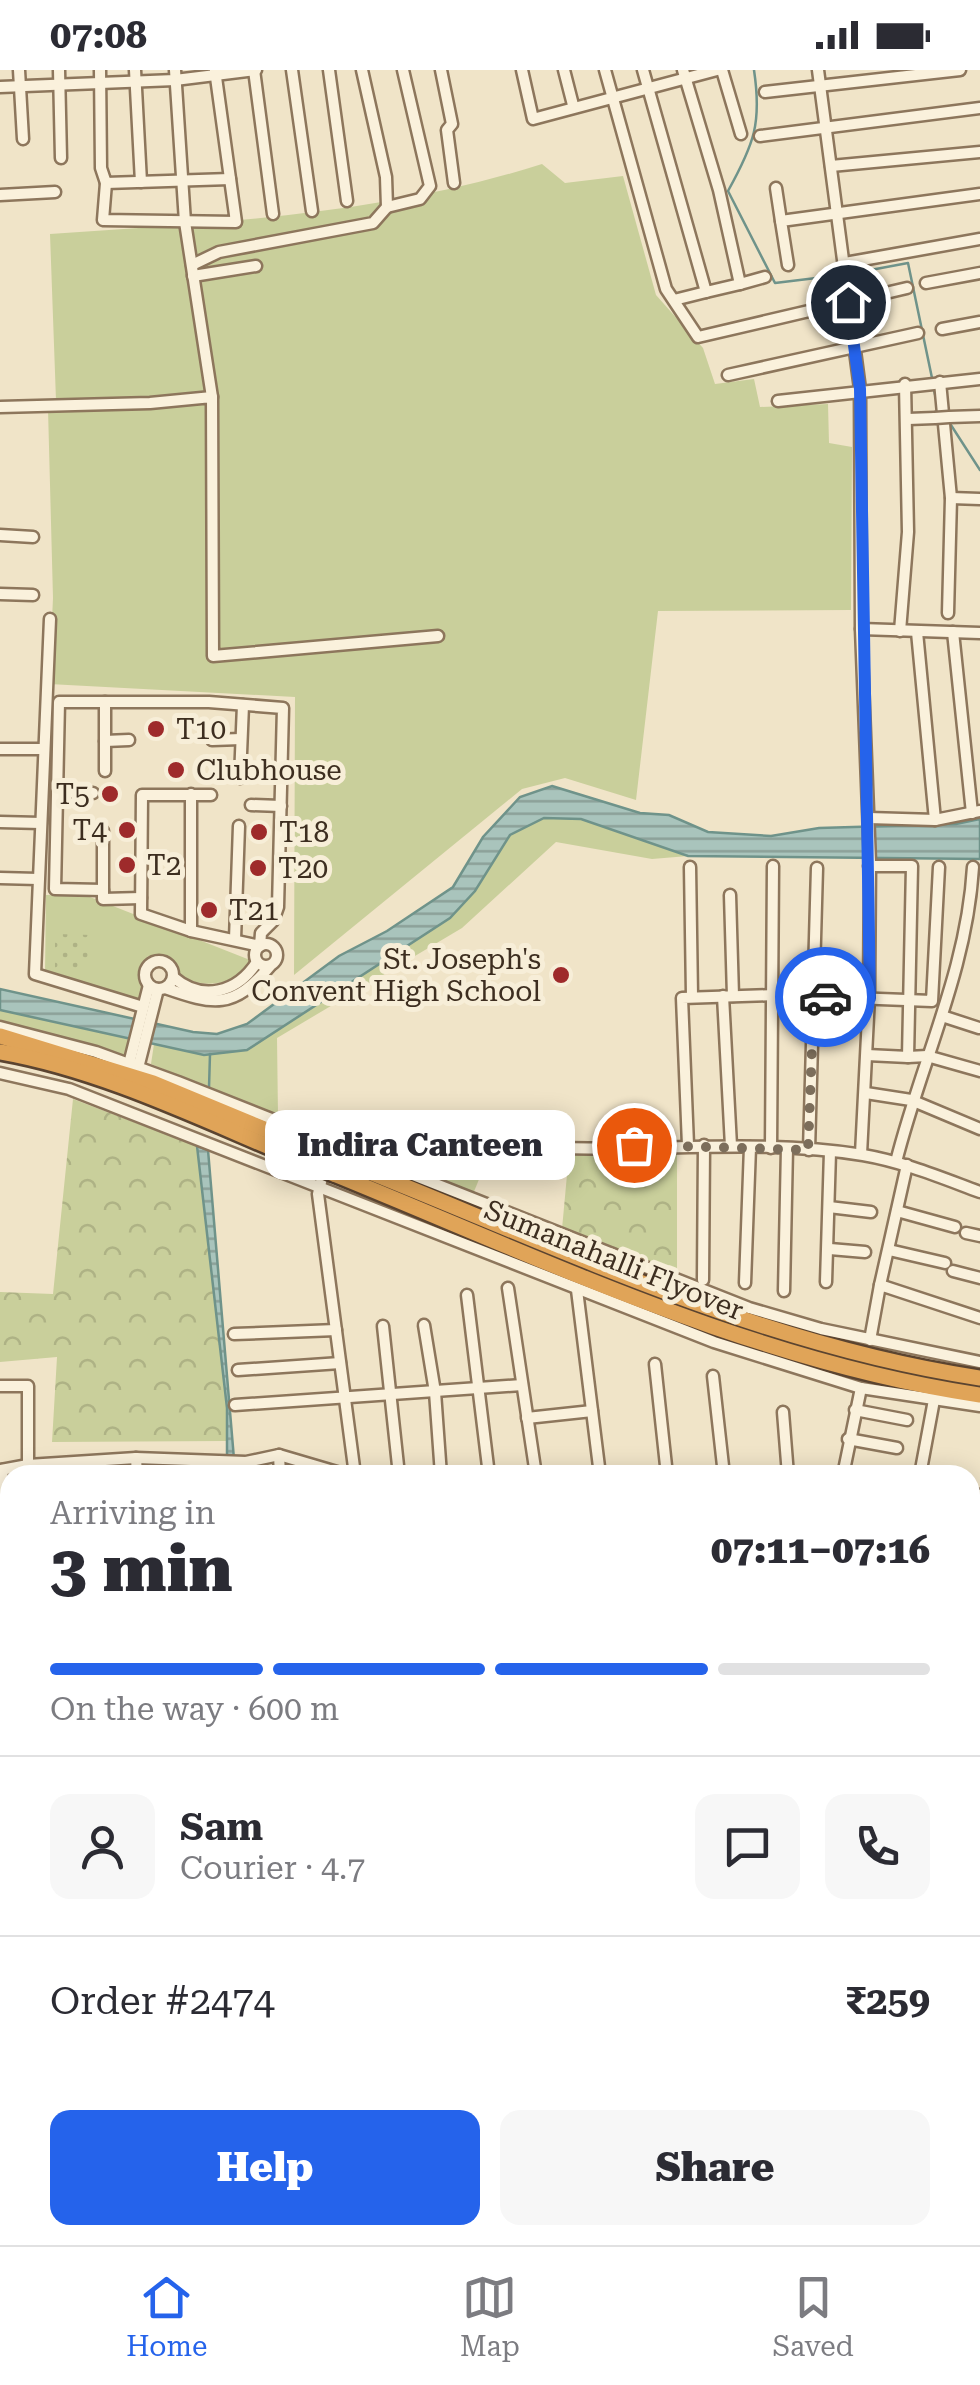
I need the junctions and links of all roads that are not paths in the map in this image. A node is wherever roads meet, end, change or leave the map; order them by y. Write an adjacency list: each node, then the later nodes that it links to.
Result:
1 (19, 70): 25 (street)
2 (58, 70): 23 (street)
3 (100, 70): 22 (street)
4 (255, 70): 17 (street); 51 (street)
5 (292, 70): 49 (street)
6 (329, 70): 47 (street)
7 (362, 70): 48 (street)
8 (403, 70): 48 (street)
9 (441, 70): 42 (street)
10 (522, 70): 29 (street)
11 (564, 70): 29 (street)
12 (605, 70): 28 (street)
13 (643, 70): 26 (street)
14 (719, 70): 19 (street); 32 (street)
15 (818, 70): 21 (street)
16 (960, 70): 21 (street)
17 (215, 74): 18 (street); 38 (street)
18 (175, 75): 20 (street); 40 (street)
19 (684, 75): 26 (street); 62 (street)
20 (135, 76): 22 (street); 39 (street)
21 (820, 83): 27 (street); 31 (street)
22 (101, 85): 23 (street); 41 (street)
23 (59, 86): 25 (street); 36 (street)
24 (0, 88): 25 (street)
25 (19, 88): 34 (street)
26 (648, 89): 28 (street); 64 (street)
27 (765, 92)
28 (611, 96): 29 (street); 65 (street)
29 (572, 105)
30 (980, 108): 31 (street)
31 (827, 124): 33 (street); 37 (street)
32 (741, 134)
33 (760, 136)
34 (23, 140)
35 (980, 152): 37 (street)
36 (61, 158)
37 (831, 166): 50 (street)
38 (230, 178): 40 (street); 53 (street)
39 (141, 182): 40 (street); 41 (street)
40 (186, 182): 53 (street)
41 (106, 183): 53 (street)
42 (454, 183)
43 (776, 188): 52 (street)
44 (55, 192): 46 (street)
45 (980, 194): 50 (street)
46 (0, 195)
47 (348, 201)
48 (387, 207): 57 (street)
49 (312, 211)
50 (839, 212): 52 (street); 58 (street)
51 (273, 214)
52 (780, 221): 56 (street)
53 (185, 222): 57 (street)
54 (980, 239): 58 (street)
55 (256, 266): 57 (street)
56 (788, 266)
57 (193, 271): 76 (street)
58 (846, 271): 66 (street)
59 (980, 273): 61 (street)
60 (765, 277): 62 (street)
61 (926, 283)
62 (740, 284): 64 (street)
63 (907, 288): 66 (street)
64 (706, 292): 65 (street)
65 (674, 300): 66 (street)
66 (848, 302): 70 (street)
67 (980, 322): 68 (street)
68 (942, 329)
69 (918, 334): 70 (street)
70 (852, 345): 71 (street); 75 (street)
71 (728, 375)
72 (980, 379): 73 (street)
73 (940, 382): 74 (street); 79 (street)
74 (905, 384): 75 (street); 81 (street)
75 (860, 389): 77 (street); 90 (street)
76 (212, 397): 78 (street); 95 (street)
77 (778, 401)
78 (0, 406)
79 (942, 414): 80 (street); 81 (street); 82 (street)
80 (980, 416)
81 (908, 420): 91 (street)
82 (952, 498): 83 (street); 88 (street)
83 (980, 498)
84 (0, 535): 85 (street)
85 (33, 537)
86 (0, 594): 87 (street)
87 (33, 595)
88 (948, 613)
89 (50, 619): 103 (street)
90 (861, 629): 91 (street); 117 (street)
91 (900, 631): 92 (street)
92 (917, 632): 93 (street); 116 (street)
93 (953, 632): 94 (street); 115 (street)
94 (980, 633)
95 (438, 636)
96 (105, 702): 97 (street); 101 (street); 111 (street)
97 (242, 705): 98 (street); 114 (street)
98 (241, 739): 100 (street); 105 (street)
99 (129, 740): 101 (street)
100 (212, 740)
101 (105, 741): 104 (street)
102 (0, 748): 103 (street)
103 (43, 749): 112 (street)
104 (104, 772)
105 (240, 778)
106 (93, 793): 111 (street)
107 (128, 794): 108 (street)
108 (142, 794): 109 (street); 132 (street)
109 (192, 794): 110 (street); 133 (street)
110 (211, 794)
111 (57, 797): 112 (street); 130 (street)
112 (42, 802): 119 (street)
113 (251, 805): 114 (street)
114 (281, 806): 135 (street)
115 (976, 812): 116 (street)
116 (935, 820): 117 (street)
117 (869, 821): 122 (street)
118 (0, 822): 119 (street)
119 (42, 823): 129 (street)
120 (238, 826): 134 (street)
121 (104, 831): 130 (street)
122 (870, 864): 143 (street); 144 (street)
123 (773, 866): 139 (street)
124 (939, 866): 145 (street)
125 (690, 867): 140 (street)
126 (817, 868): 142 (street)
127 (974, 868): 147 (street)
128 (0, 878): 129 (street)
129 (38, 879): 146 (street)
130 (103, 890): 132 (street)
131 (730, 895): 141 (street)
132 (141, 898): 133 (street)
133 (192, 932): 134 (street)
134 (235, 939): 135 (street)
135 (257, 954): 136 (street); 136 (street); 137 (street)
136 (270, 966): 138 (street)
137 (173, 977): 138 (street); 138 (street)
138 (157, 987): 146 (street)
139 (775, 995): 141 (street); 142 (street); 165 (street)
140 (692, 996): 141 (street); 161 (street)
141 (728, 996): 163 (street)
142 (814, 996): 143 (street); 167 (street)
143 (870, 998): 144 (street); 152 (street)
144 (913, 1000): 145 (street); 154 (street)
145 (932, 1002): 147 (street)
146 (146, 1009): 155 (street)
147 (944, 1011): 149 (street); 153 (street)
148 (0, 1027): 155 (street)
149 (979, 1028)
150 (0, 1036): 170 (highway, Sumanahalli Flyover)
151 (0, 1052): 170 (highway, Sumanahalli Flyover)
152 (867, 1055): 154 (street); 158 (street)
153 (926, 1056): 154 (street); 156 (street); 159 (street)
154 (908, 1058)
155 (134, 1062): 171 (street)
156 (980, 1071)
157 (0, 1073): 173 (street)
158 (866, 1093): 159 (street); 169 (street)
159 (912, 1100): 160 (street); 172 (street)
160 (980, 1129)
161 (688, 1144): 162 (street); 171 (street)
162 (704, 1145): 163 (street); 185 (street)
163 (731, 1146): 164 (street)
164 (750, 1147): 165 (street); 187 (street)
165 (771, 1148): 166 (street)
166 (787, 1148): 167 (street); 191 (street)
167 (808, 1150): 168 (street)
168 (830, 1152): 169 (street); 175 (street)
169 (861, 1154): 172 (street)
170 (315, 1158): 171 (highway, Sumanahalli Flyover, bridge)
171 (334, 1159): 173 (street); 196 (highway, Sumanahalli Flyover); 200 (highway, Sumanahalli Flyover)
172 (902, 1163): 174 (street); 176 (street)
173 (319, 1188): 190 (street); 197 (street)
174 (980, 1192)
175 (829, 1207): 177 (street); 181 (street)
176 (897, 1211): 178 (street); 182 (street)
177 (871, 1212)
178 (955, 1227)
179 (966, 1233): 180 (street)
180 (980, 1236)
181 (830, 1250): 183 (street); 186 (street)
182 (888, 1250): 184 (street); 188 (street)
183 (865, 1252)
184 (980, 1278)
185 (703, 1280)
186 (826, 1282)
187 (746, 1283)
188 (880, 1285): 193 (street); 199 (street)
189 (508, 1288): 207 (street)
190 (577, 1290): 200 (street); 219 (street)
191 (784, 1291)
192 (467, 1295): 210 (street)
193 (980, 1318)
194 (424, 1324): 211 (street)
195 (383, 1326): 212 (street)
196 (787, 1327): 199 (street); 206 (highway, Sumanahalli Flyover)
197 (336, 1330): 198 (street); 202 (street)
198 (234, 1334)
199 (870, 1340): 201 (street)
200 (760, 1350): 209 (street); 213 (highway, Sumanahalli Flyover)
201 (980, 1362)
202 (340, 1363): 204 (street); 214 (street)
203 (655, 1364): 245 (street)
204 (238, 1370)
205 (713, 1376): 246 (street)
206 (980, 1378)
207 (522, 1385): 210 (street); 221 (street)
208 (0, 1386): 231 (street)
209 (860, 1388): 215 (street); 218 (street)
210 (479, 1390): 211 (street); 242 (street)
211 (436, 1392): 212 (street); 241 (street)
212 (392, 1394): 214 (street); 240 (street)
213 (980, 1396)
214 (346, 1400): 216 (street); 239 (street)
215 (934, 1400): 217 (street); 249 (street)
216 (235, 1405)
217 (980, 1406)
218 (855, 1410): 222 (street); 223 (street)
219 (592, 1411): 221 (street); 244 (street)
220 (783, 1412): 247 (street)
221 (527, 1418): 243 (street)
222 (906, 1420)
223 (848, 1440): 224 (street); 248 (street)
224 (897, 1448)
225 (279, 1455): 229 (street); 230 (street); 236 (street)
226 (136, 1458): 227 (street); 228 (street); 234 (street)
227 (108, 1460): 232 (street); 233 (street)
228 (167, 1461): 229 (street); 235 (street)
229 (246, 1462)
230 (310, 1462): 237 (street); 238 (street)
231 (28, 1465)
232 (76, 1465)
233 (108, 1465)
234 (136, 1465)
235 (167, 1465)
236 (280, 1465)
237 (310, 1465)
238 (319, 1465)
239 (355, 1465)
240 (398, 1465)
241 (440, 1465)
242 (488, 1465)
243 (534, 1465)
244 (599, 1465)
245 (666, 1465)
246 (723, 1465)
247 (787, 1465)
248 (844, 1465)
249 (922, 1465)

